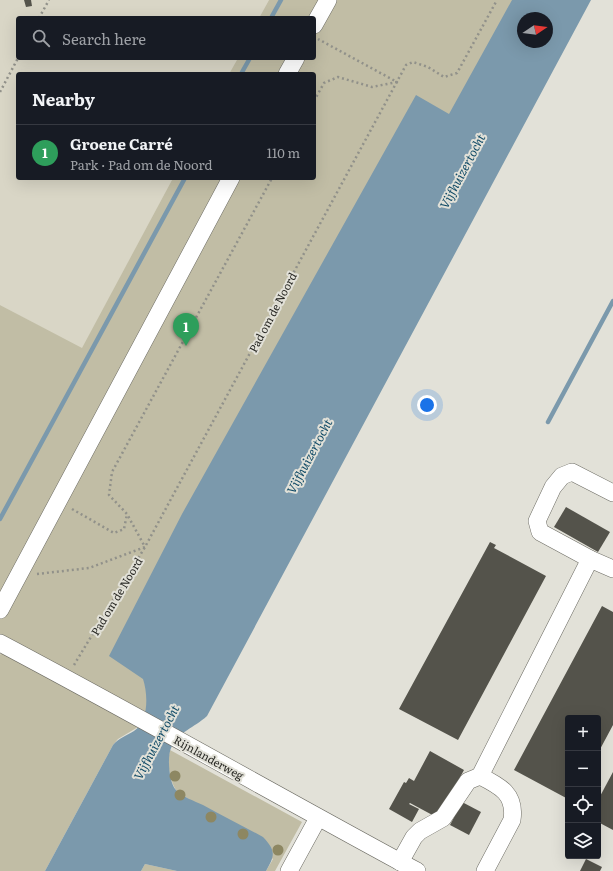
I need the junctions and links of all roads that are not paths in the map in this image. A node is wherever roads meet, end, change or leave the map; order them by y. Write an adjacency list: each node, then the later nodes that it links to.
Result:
1 (328, 0): 2 (street)
2 (316, 21)
3 (295, 60): 4 (street)
4 (288, 72)
5 (230, 180): 9 (street)
6 (613, 492): 7 (street)
7 (590, 559): 8 (street); 11 (street)
8 (613, 569)
9 (0, 610)
10 (0, 643): 12 (street, Rijnlanderweg)
11 (480, 776): 13 (street); 16 (street)
12 (318, 818): 13 (street, Rijnlanderweg); 14 (street)
13 (400, 862): 15 (street, Rijnlanderweg)
14 (289, 871)
15 (417, 871)
16 (485, 871)

